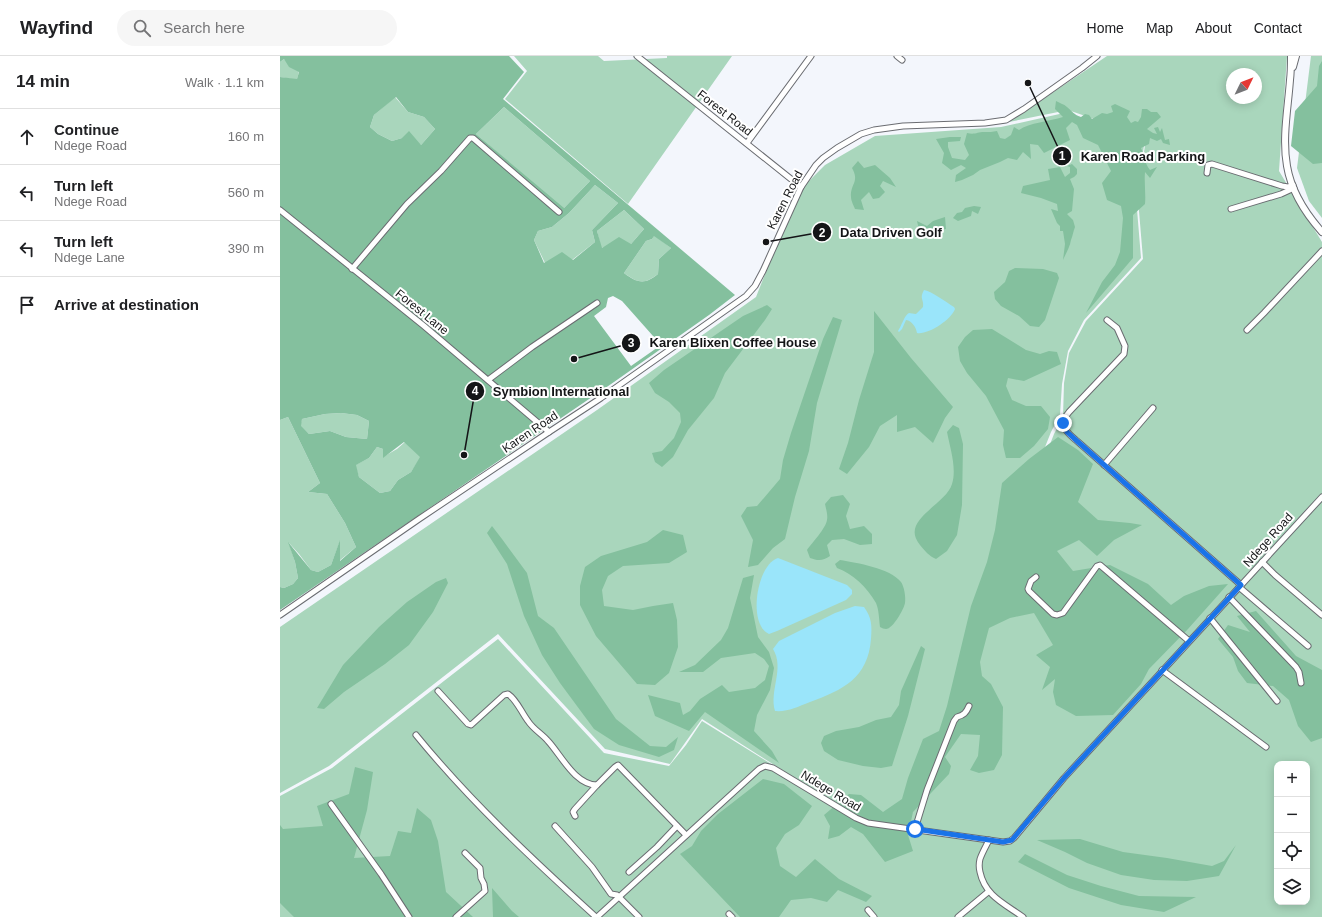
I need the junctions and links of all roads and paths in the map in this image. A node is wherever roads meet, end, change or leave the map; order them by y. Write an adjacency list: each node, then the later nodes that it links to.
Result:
1 (637, 56): 9 (street, Forest Road)
2 (811, 56): 9 (street)
3 (897, 56): 7 (street)
4 (1097, 56): 11 (street, Karen Road)
5 (1291, 56): 8 (main road)
6 (1296, 56): 8 (main road)
7 (902, 60)
8 (1291, 78): 12 (main road)
9 (748, 143): 11 (street, Forest Road)
10 (1207, 173): 12 (street)
11 (801, 187): 25 (street, Karen Road)
12 (1293, 187): 14 (street); 16 (main road)
13 (280, 210): 19 (street, Forest Lane)
14 (1231, 210)
15 (559, 212): 19 (street)
16 (1320, 226): 17 (main road)
17 (1322, 232)
18 (1322, 251): 22 (street)
19 (352, 269): 23 (street, Forest Lane)
20 (597, 303): 23 (street)
21 (1108, 320): 26 (street)
22 (1247, 330)
23 (488, 380): 25 (street, Forest Lane)
24 (1153, 408): 26 (street)
25 (549, 432): 32 (street, Karen Road)
26 (1104, 465): 30 (street)
27 (1322, 497): 28 (street, Ndege Road)
28 (1262, 562): 30 (street, Ndege Road); 33 (street)
29 (1036, 577): 35 (street)
30 (1240, 586): 31 (street, Ndege Road); 36 (street)
31 (1229, 597): 34 (street, Ndege Road); 38 (street)
32 (280, 615)
33 (1322, 615)
34 (1210, 618): 35 (street, Ndege Road); 40 (street)
35 (1189, 641): 37 (street, Ndege Road)
36 (1308, 646)
37 (1162, 670): 43 (street); 51 (street, Ndege Road)
38 (1301, 683)
39 (438, 691): 44 (street)
40 (1277, 701)
41 (969, 706): 49 (street)
42 (416, 735): 59 (street)
43 (1266, 747)
44 (597, 784): 46 (street); 48 (street)
45 (330, 804): 57 (street)
46 (575, 816)
47 (555, 826): 55 (street)
48 (677, 826): 50 (street); 53 (street)
49 (915, 829): 50 (street, Ndege Road); 51 (street, Ndege Road)
50 (686, 835): 55 (street, Ndege Road)
51 (989, 840): 54 (street)
52 (465, 853): 58 (street)
53 (629, 872)
54 (988, 892): 62 (street); 63 (street)
55 (619, 897): 59 (street, Ndege Road); 60 (street)
56 (868, 910): 61 (street)
57 (409, 917)
58 (456, 917)
59 (596, 917)
60 (639, 917)
61 (874, 917)
62 (958, 917)
63 (1023, 917)

